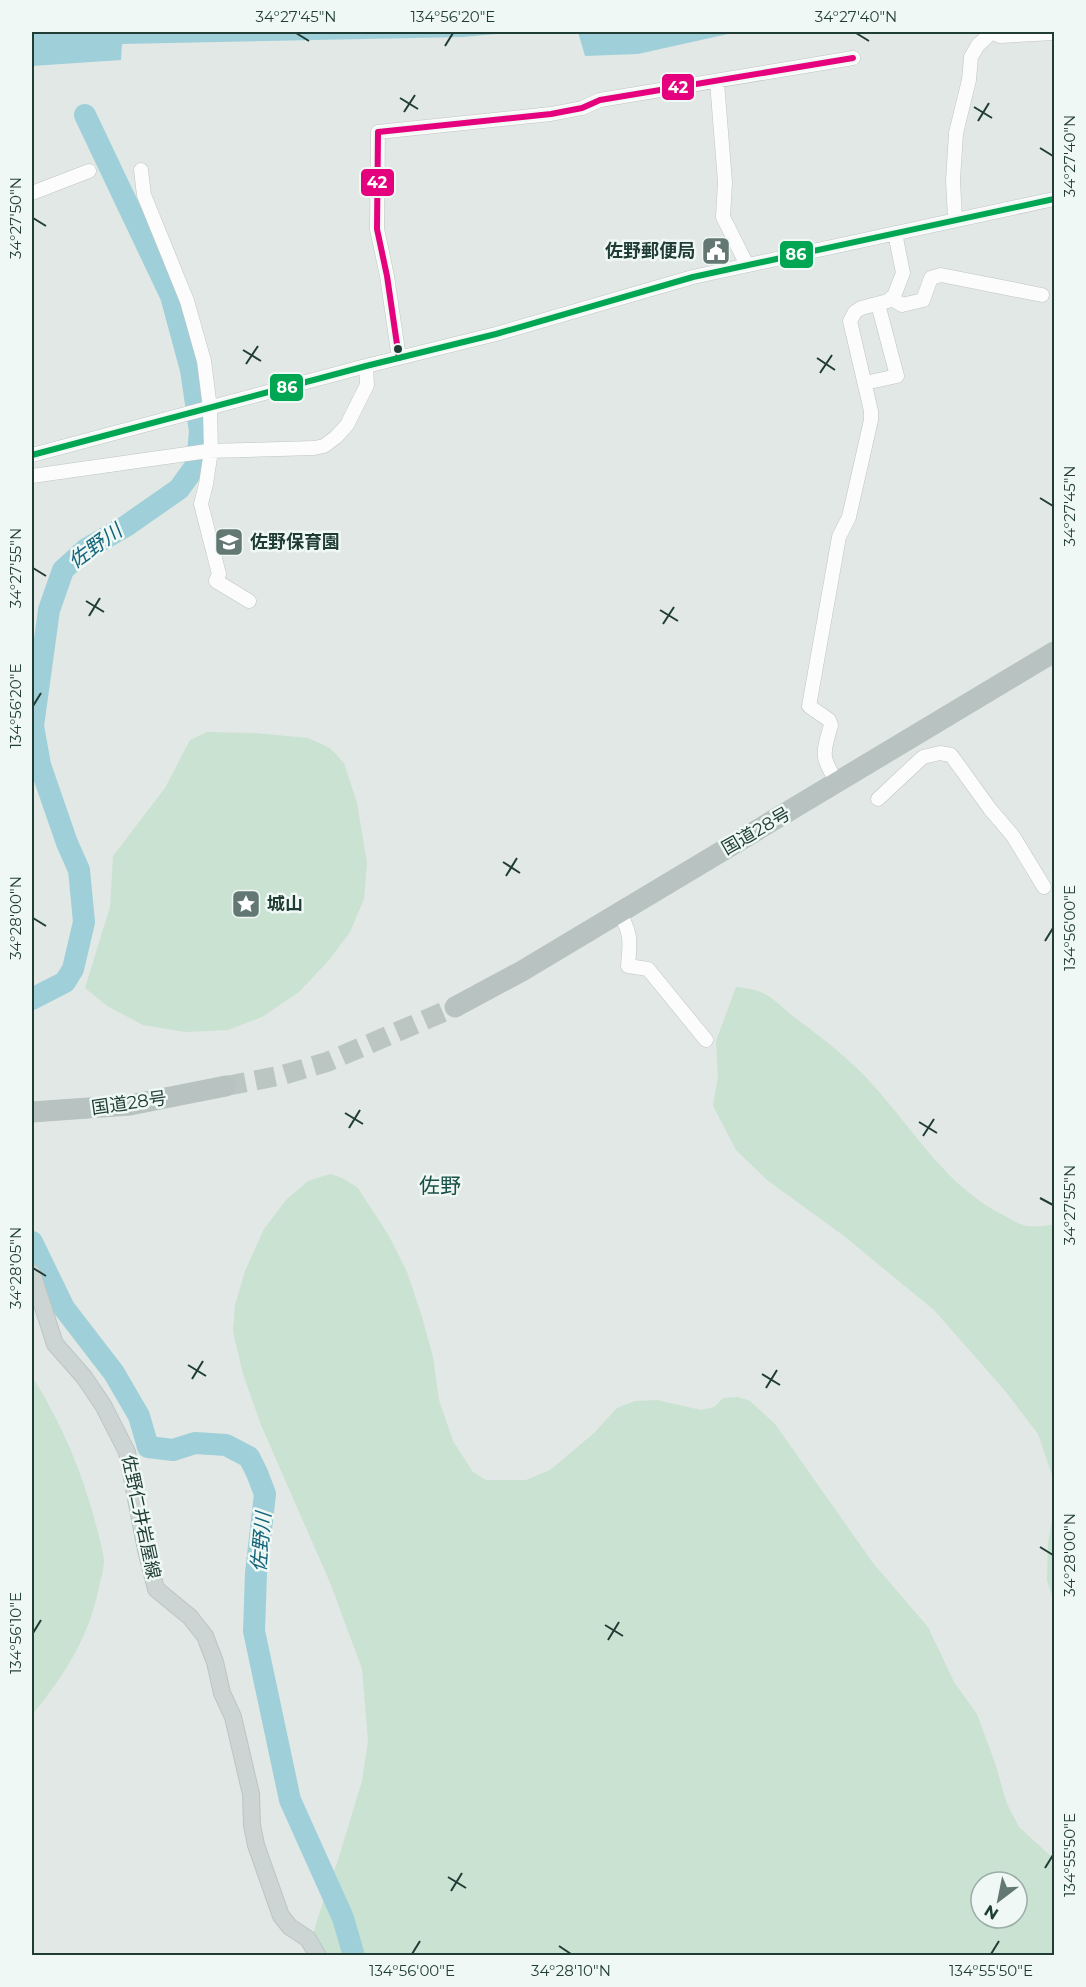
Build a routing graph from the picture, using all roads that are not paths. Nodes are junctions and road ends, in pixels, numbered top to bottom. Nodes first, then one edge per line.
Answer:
1 (1054, 33) edge
2 (853, 58) dead end
3 (717, 82) junction
4 (141, 170) dead end
5 (90, 171) dead end
6 (32, 193) edge
7 (1054, 199) edge
8 (955, 220) junction
9 (895, 233) junction
10 (747, 265) junction
11 (1042, 295) dead end
12 (885, 301) junction
13 (399, 358) junction
14 (366, 366) junction
15 (865, 383) junction
16 (208, 408) junction
17 (209, 451) junction
18 (32, 455) edge
19 (32, 476) edge
20 (249, 601) dead end
21 (1054, 652) edge
22 (838, 783) junction
23 (878, 799) dead end
24 (1044, 887) dead end
25 (619, 913) junction
26 (455, 1007) tunnel mouth
27 (706, 1040) dead end
28 (226, 1086) tunnel mouth
29 (32, 1112) edge
30 (32, 1273) edge
31 (318, 1956) edge

1 - 8 street
2 - 3 street
3 - 10 street
3 - 13 street
4 - 16 street
5 - 6 street
7 - 8 street
8 - 9 street
9 - 10 street
9 - 12 street
10 - 13 street
11 - 12 street
12 - 15 street
12 - 15 street
13 - 14 street
14 - 16 street
14 - 17 street
15 - 22 street
16 - 17 street
16 - 18 street
17 - 19 street
17 - 20 street
21 - 22 highway, 国道28号
22 - 25 highway, 国道28号
23 - 24 street
25 - 26 highway, 国道28号
25 - 27 street
28 - 29 highway, 国道28号
30 - 31 main road, 佐野仁井岩屋線

